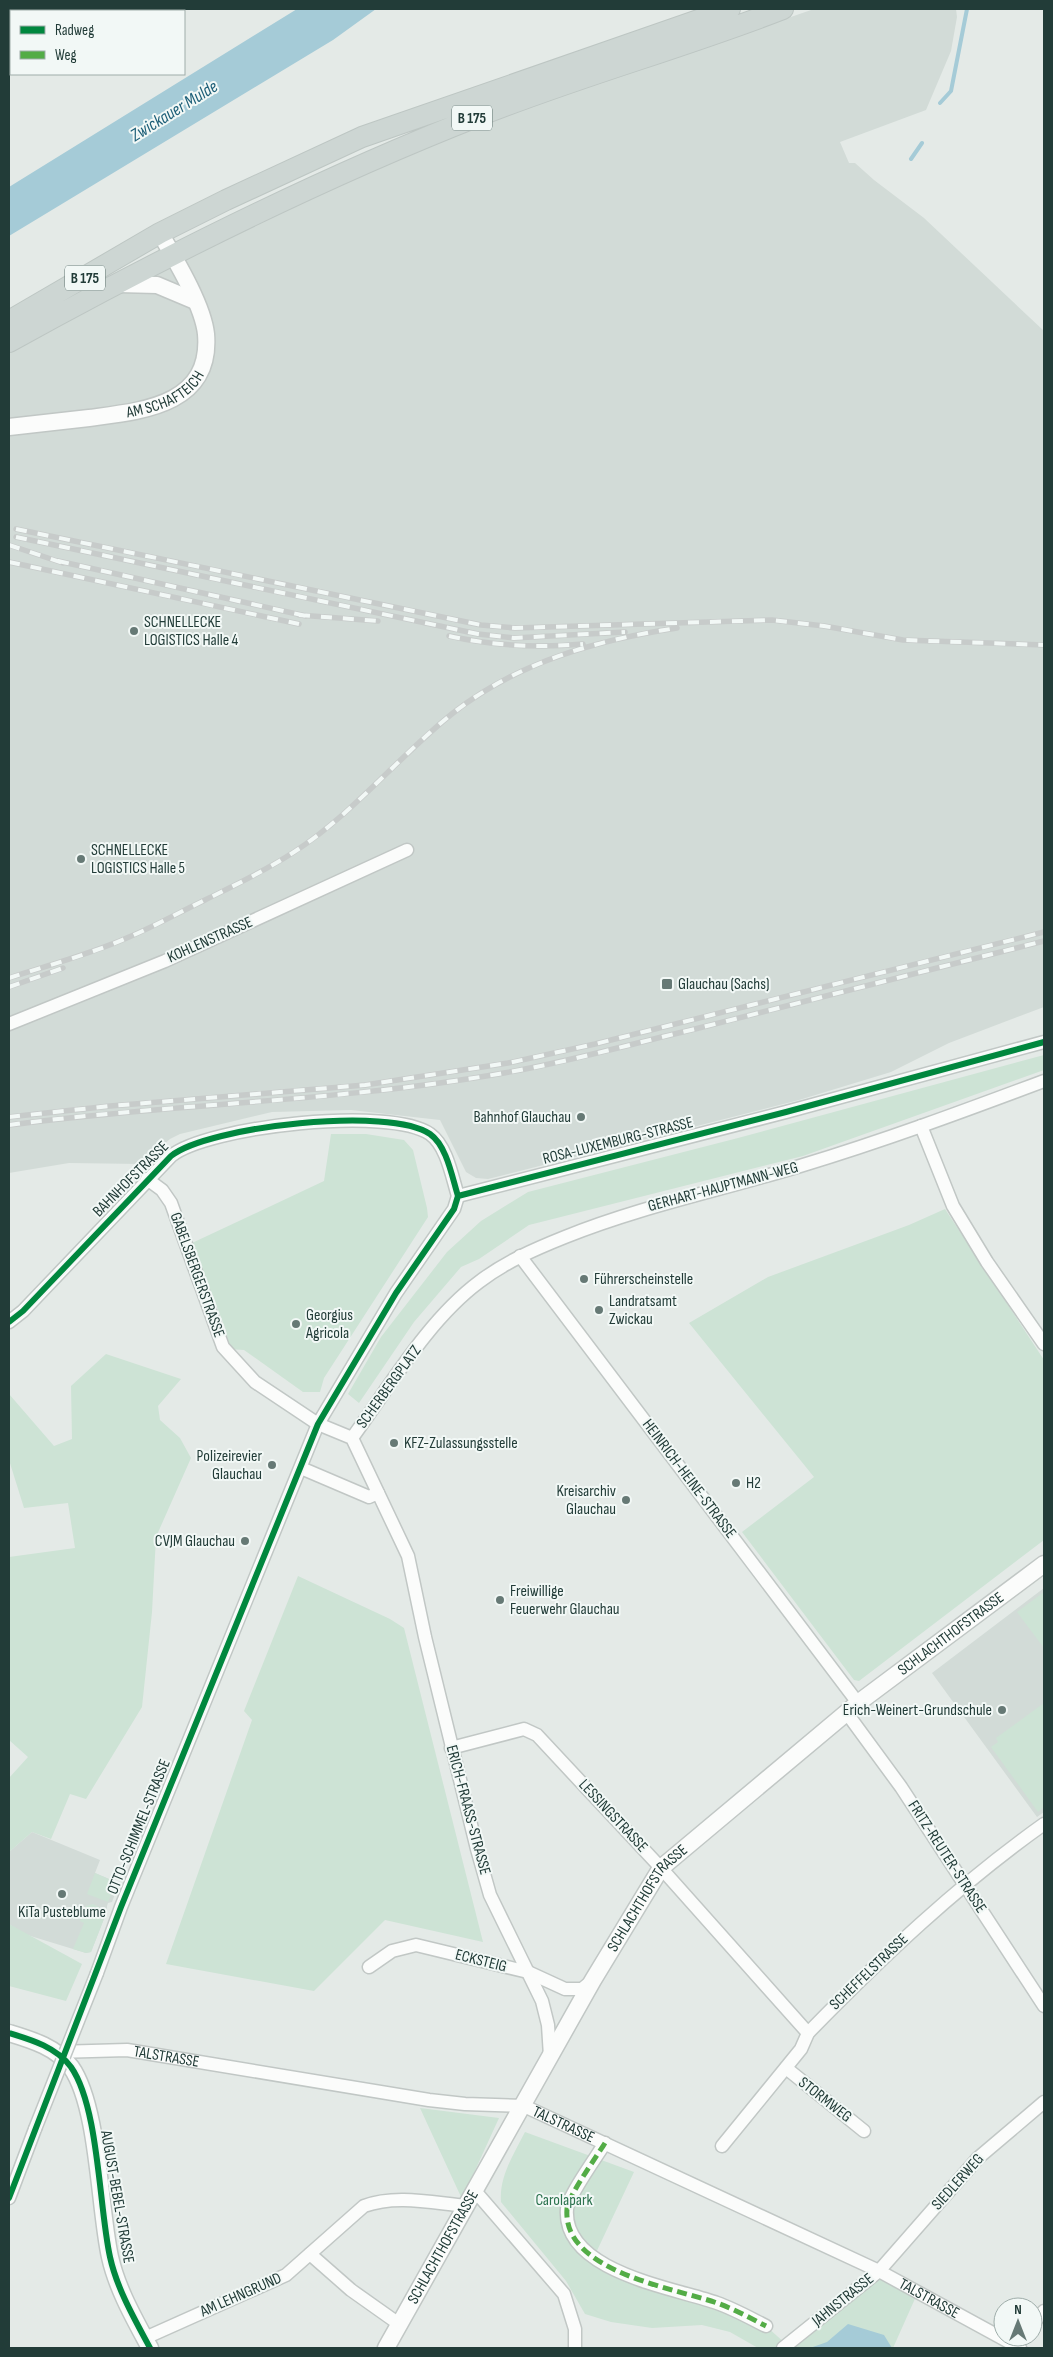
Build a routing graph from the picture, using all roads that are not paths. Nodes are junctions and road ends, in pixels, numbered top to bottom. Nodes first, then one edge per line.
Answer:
1 (730, 9) edge
2 (783, 9) edge
3 (160, 233) junction
4 (172, 254) junction
5 (117, 284) junction
6 (195, 301) junction
7 (9, 321) edge
8 (9, 342) edge
9 (9, 427) edge
10 (407, 850) dead end
11 (9, 1024) edge
12 (1044, 1042) edge
13 (1044, 1081) edge
14 (922, 1126) junction
15 (147, 1179) junction
16 (458, 1196) junction
17 (520, 1256) junction
18 (9, 1322) edge
19 (426, 1336) joint
20 (1044, 1344) edge
21 (318, 1424) junction
22 (352, 1438) junction
23 (301, 1468) junction
24 (378, 1493) junction
25 (408, 1556) joint
26 (1044, 1564) edge
27 (852, 1707) junction
28 (451, 1748) junction
29 (1044, 1824) edge
30 (661, 1868) junction
31 (966, 1885) junction
32 (369, 1966) dead end
33 (528, 1972) junction
34 (593, 1980) junction
35 (1044, 2006) edge
36 (9, 2033) edge
37 (808, 2033) junction
38 (56, 2052) junction
39 (550, 2056) junction
40 (786, 2068) junction
41 (1044, 2102) edge
42 (524, 2106) junction
43 (864, 2131) dead end
44 (605, 2142) junction
45 (722, 2146) dead end
46 (475, 2191) junction
47 (9, 2198) edge
48 (466, 2206) junction
49 (310, 2254) junction
50 (879, 2271) junction
51 (399, 2324) junction
52 (766, 2326) dead end
53 (148, 2343) edge
54 (386, 2348) edge
55 (575, 2348) edge
56 (783, 2348) edge
57 (1020, 2348) edge

1 - 3 main road, B 175
2 - 4 main road, B 175
3 - 4 street, AM SCHAFTEICH
3 - 7 main road, B 175
4 - 5 main road, B 175
4 - 6 street, AM SCHAFTEICH
5 - 6 street
5 - 8 main road, B 175
6 - 9 street, AM SCHAFTEICH
10 - 11 street, KOHLENSTRASSE
12 - 16 street, ROSA-LUXEMBURG-STRASSE
13 - 14 street, GERHART-HAUPTMANN-WEG
14 - 17 street, GERHART-HAUPTMANN-WEG
14 - 20 street
15 - 16 street, BAHNHOFSTRASSE
15 - 18 street, BAHNHOFSTRASSE
15 - 21 street, GABELSBERGERSTRASSE
16 - 21 street
17 - 19 street, GERHART-HAUPTMANN-WEG
17 - 27 street, HEINRICH-HEINE-STRASSE
19 - 22 street, SCHERBERGPLATZ
21 - 22 street, SCHERBERGPLATZ
21 - 23 street
22 - 24 street, SCHERBERGPLATZ
23 - 24 street
23 - 47 street, OTTO-SCHIMMEL-STRASSE, bridge
24 - 25 street, SCHERBERGPLATZ
25 - 28 street, ERICH-FRAASS-STRASSE
26 - 27 street, SCHLACHTHOFSTRASSE
27 - 30 street, SCHLACHTHOFSTRASSE
27 - 31 street, FRITZ-REUTER-STRASSE
28 - 30 street, LESSINGSTRASSE
28 - 33 street, ERICH-FRAASS-STRASSE
29 - 31 street, SCHEFFELSTRASSE
30 - 34 street, SCHLACHTHOFSTRASSE
30 - 37 street, LESSINGSTRASSE
31 - 35 street, FRITZ-REUTER-STRASSE
31 - 37 street, SCHEFFELSTRASSE
32 - 33 street, ECKSTEIG
33 - 34 street, ECKSTEIG
33 - 39 street, ERICH-FRAASS-STRASSE
34 - 39 street, SCHLACHTHOFSTRASSE
36 - 38 street, TALSTRASSE
37 - 40 street, SCHEFFELSTRASSE
38 - 42 street, TALSTRASSE
38 - 53 street, AUGUST-BEBEL-STRASSE
39 - 42 street, SCHLACHTHOFSTRASSE
40 - 43 street, STORMWEG
40 - 45 street, SCHEFFELSTRASSE
41 - 50 street, SIEDLERWEG
42 - 44 street, TALSTRASSE
42 - 46 street, SCHLACHTHOFSTRASSE
44 - 50 street, TALSTRASSE
44 - 52 street
46 - 48 street, SCHLACHTHOFSTRASSE
46 - 55 street
48 - 49 street, AM LEHNGRUND
48 - 51 street, SCHLACHTHOFSTRASSE
49 - 51 street
49 - 53 street, AM LEHNGRUND
50 - 56 street, JAHNSTRASSE
50 - 57 street, TALSTRASSE
51 - 54 street, SCHLACHTHOFSTRASSE

